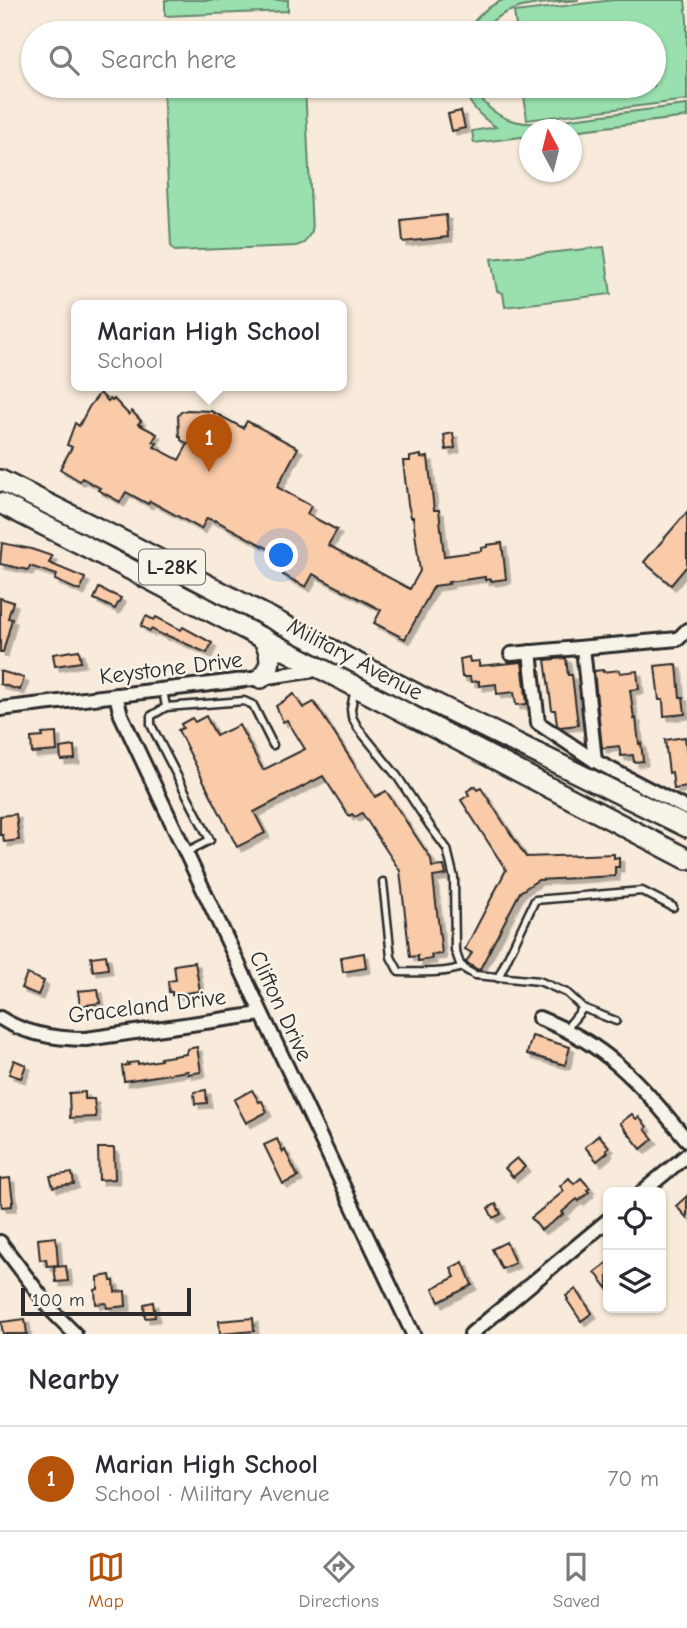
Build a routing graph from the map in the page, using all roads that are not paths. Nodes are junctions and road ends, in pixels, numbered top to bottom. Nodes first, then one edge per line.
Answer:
1 (0, 480) edge
2 (0, 503) edge
3 (687, 630) edge
4 (263, 638) junction
5 (583, 648) junction
6 (530, 652) junction
7 (511, 654) dead end
8 (343, 656) junction
9 (322, 669) junction
10 (261, 678) junction
11 (355, 686) junction
12 (163, 690) junction
13 (116, 695) junction
14 (166, 707) junction
15 (0, 709) edge
16 (273, 745) dead end
17 (595, 761) junction
18 (687, 808) edge
19 (687, 827) edge
20 (186, 852) junction
21 (687, 859) edge
22 (383, 881) dead end
23 (673, 907) dead end
24 (463, 967) junction
25 (498, 978) junction
26 (583, 1008) junction
27 (261, 1014) junction
28 (0, 1018) edge
29 (539, 1018) dead end
30 (616, 1021) dead end
31 (566, 1029) junction
32 (687, 1140) edge
33 (687, 1155) edge
34 (648, 1187) edge
35 (603, 1224) edge
36 (0, 1242) edge
37 (75, 1334) edge
38 (413, 1334) edge
39 (471, 1334) edge

1 - 8 main road, Military Avenue / L-28K
2 - 4 main road, Military Avenue / L-28K
3 - 5 street
4 - 9 main road, Military Avenue / L-28K
4 - 10 main road
5 - 6 street
5 - 17 street
6 - 7 street
6 - 17 street
8 - 9 street, Keystone Drive
8 - 19 main road, Military Avenue / L-28K
9 - 10 street, Keystone Drive
9 - 11 main road, Military Avenue / L-28K
10 - 12 street, Keystone Drive
11 - 21 main road, Military Avenue / L-28K
11 - 24 lane
12 - 13 street, Keystone Drive
12 - 14 lane
13 - 15 street, Keystone Drive
13 - 20 street, Clifton Drive
14 - 16 lane
14 - 20 lane
17 - 18 street
20 - 27 street, Clifton Drive
22 - 24 lane
23 - 25 lane
24 - 25 lane
25 - 26 lane
26 - 30 lane
26 - 31 lane
27 - 28 street, Graceland Drive
27 - 38 street, Clifton Drive
29 - 31 street
31 - 32 street
33 - 34 street
35 - 39 street
36 - 37 street

